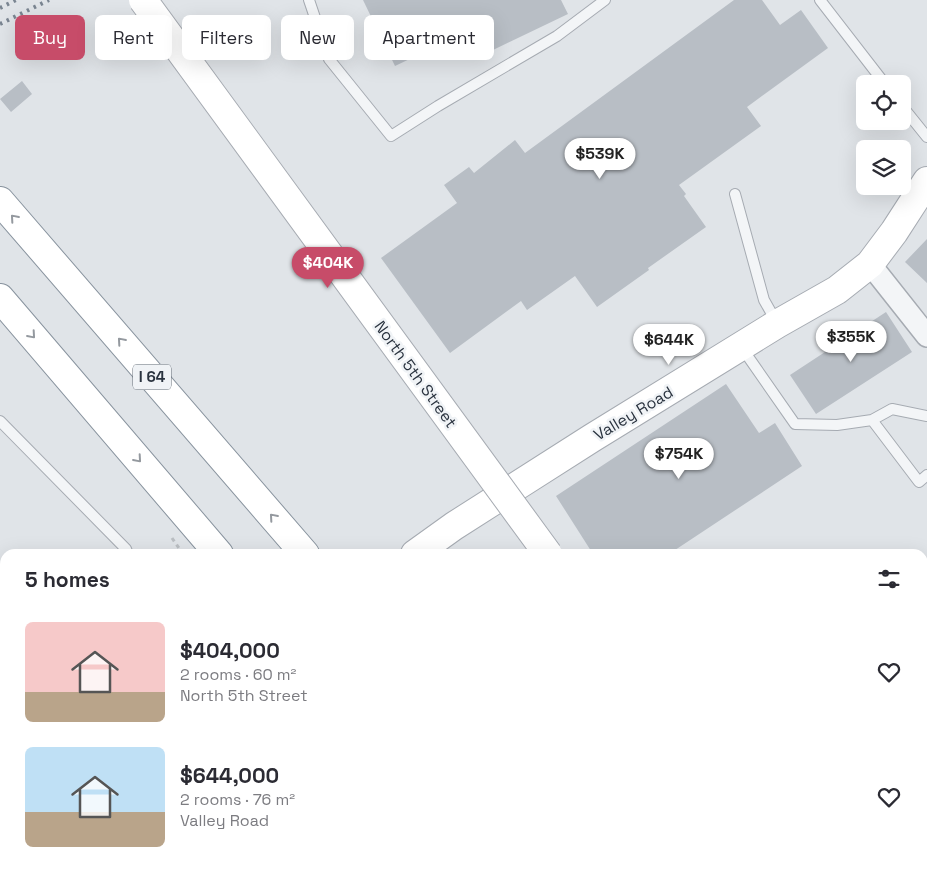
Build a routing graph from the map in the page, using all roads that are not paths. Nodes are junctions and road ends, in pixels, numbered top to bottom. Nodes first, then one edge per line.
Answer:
1 (143, 0) edge
2 (309, 0) edge
3 (605, 0) edge
4 (820, 0) edge
5 (878, 75) edge
6 (911, 117) edge
7 (927, 137) edge
8 (927, 181) edge
9 (735, 194) dead end
10 (0, 201) edge
11 (870, 264) junction
12 (0, 298) edge
13 (777, 324) junction
14 (927, 336) edge
15 (741, 347) junction
16 (927, 416) edge
17 (872, 420) junction
18 (0, 421) edge
19 (927, 475) edge
20 (125, 549) edge
21 (215, 549) edge
22 (300, 549) edge
23 (422, 549) edge
24 (544, 549) edge

1 - 24 main road, North 5th Street, bridge
2 - 3 lane
4 - 5 lane
6 - 7 lane
8 - 11 main road, Valley Road
9 - 13 lane
22 -> 10 main road, I 64
11 - 13 main road, Valley Road
11 - 14 street
12 -> 21 main road
13 - 15 main road, Valley Road
15 - 17 lane
15 - 23 main road, Valley Road
16 - 17 lane
17 - 19 lane
18 - 20 lane

